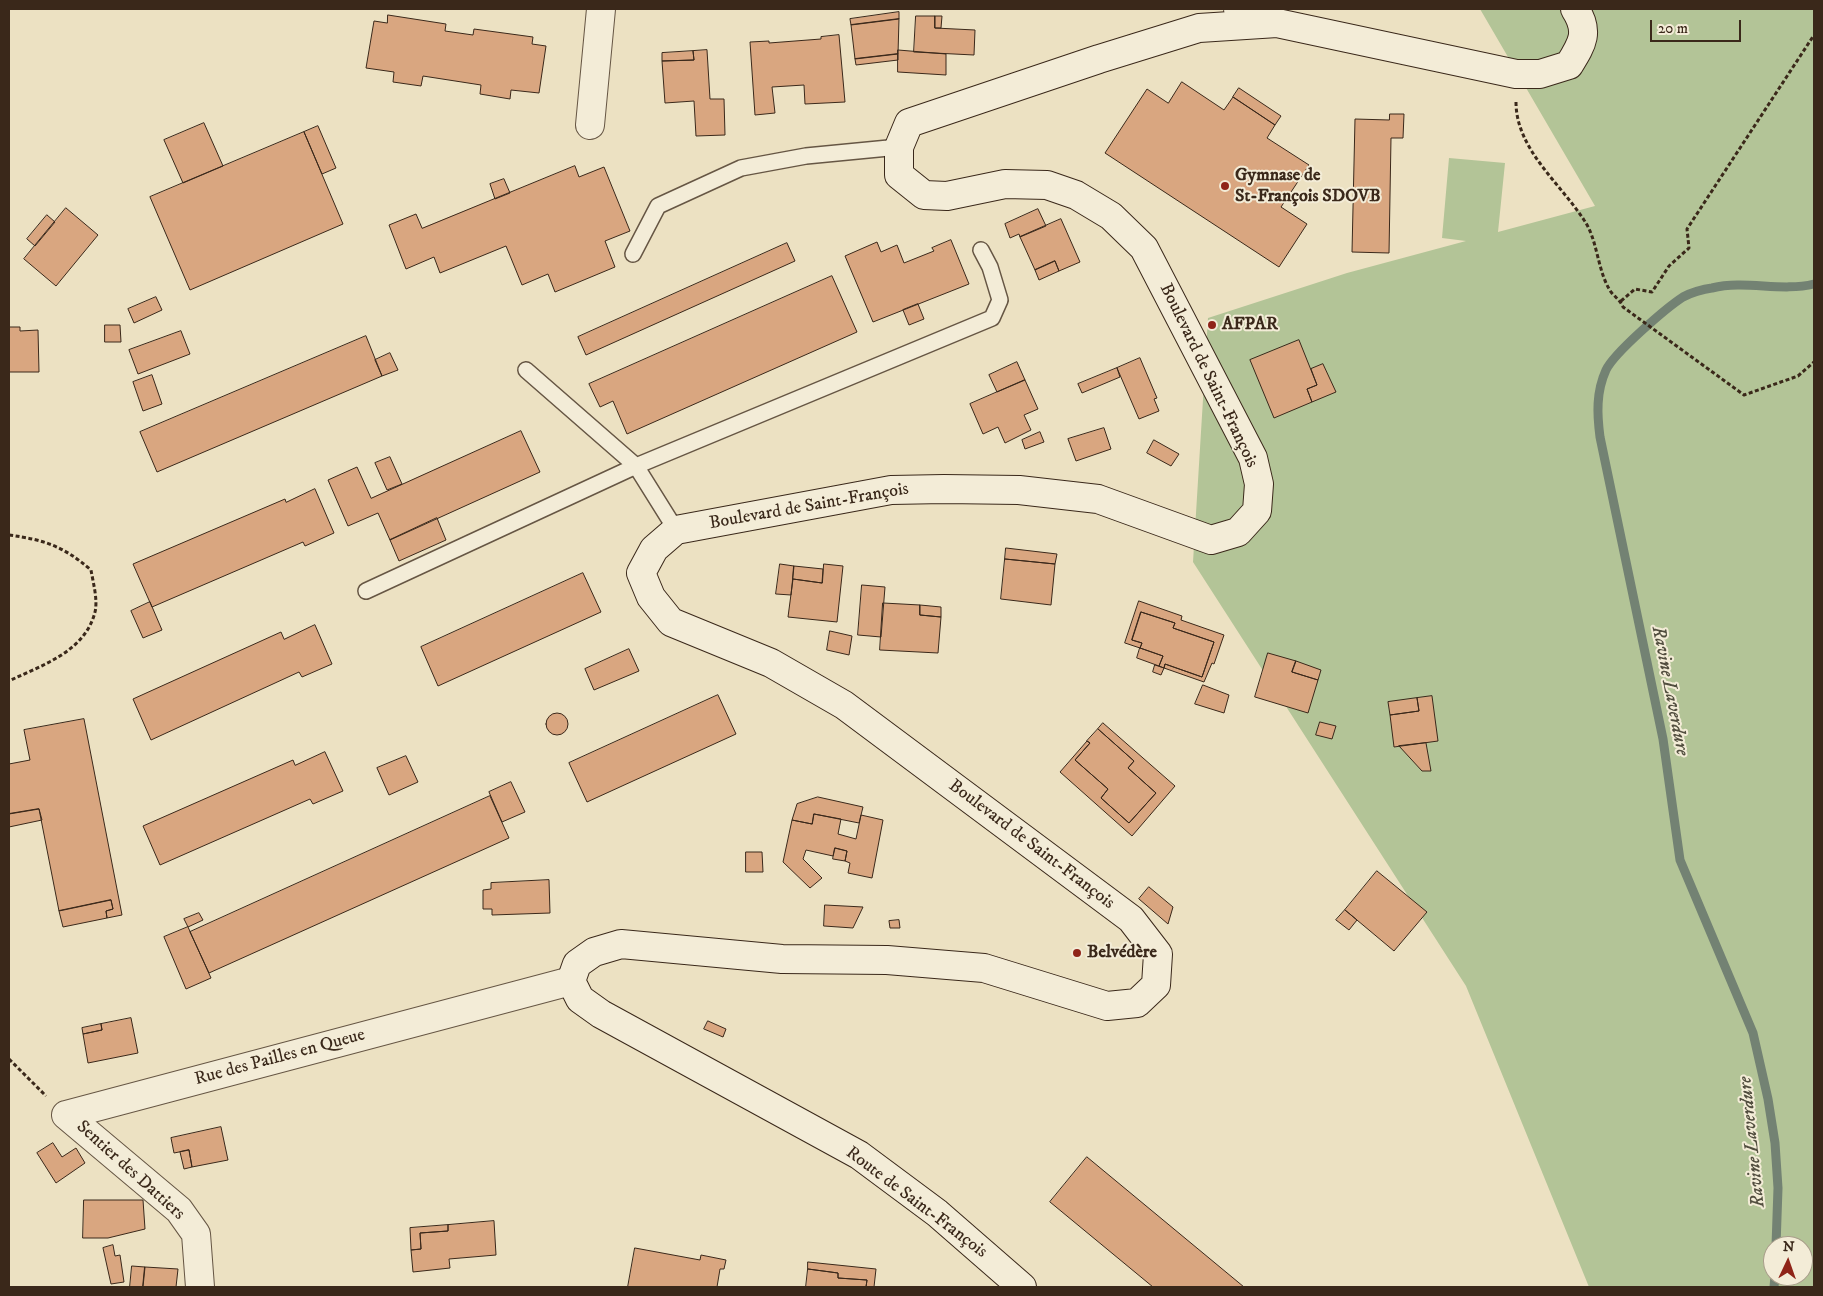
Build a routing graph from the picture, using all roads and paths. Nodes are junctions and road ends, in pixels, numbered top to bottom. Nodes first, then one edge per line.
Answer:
1 (601, 9) edge
2 (1238, 9) edge
3 (1575, 9) edge
4 (1277, 23) junction
5 (1814, 35) edge
6 (1516, 74) junction
7 (590, 125) dead end
8 (899, 147) junction
9 (981, 250) dead end
10 (633, 254) dead end
11 (1621, 301) junction
12 (1814, 362) edge
13 (526, 370) dead end
14 (636, 466) junction
15 (676, 530) junction
16 (9, 534) edge
17 (366, 592) dead end
18 (9, 681) edge
19 (570, 981) junction
20 (9, 1060) edge
21 (66, 1115) junction
22 (200, 1287) edge
23 (1022, 1287) edge

1 - 7 main road
2 - 4 main road
3 - 6 main road, Boulevard de Saint-François
4 - 6 main road, Boulevard de Saint-François
4 - 8 main road, Boulevard de Saint-François
5 - 11 path
6 - 11 path
8 - 10 lane
8 - 15 main road, Boulevard de Saint-François
9 - 14 lane
11 - 12 path
13 - 14 lane
14 - 15 lane
14 - 17 lane
15 - 19 main road, Boulevard de Saint-François
16 - 18 path
19 - 21 main road, Rue des Pailles en Queue
19 - 23 main road, Route de Saint-François
20 - 21 path
21 - 22 main road, Sentier des Dattiers

